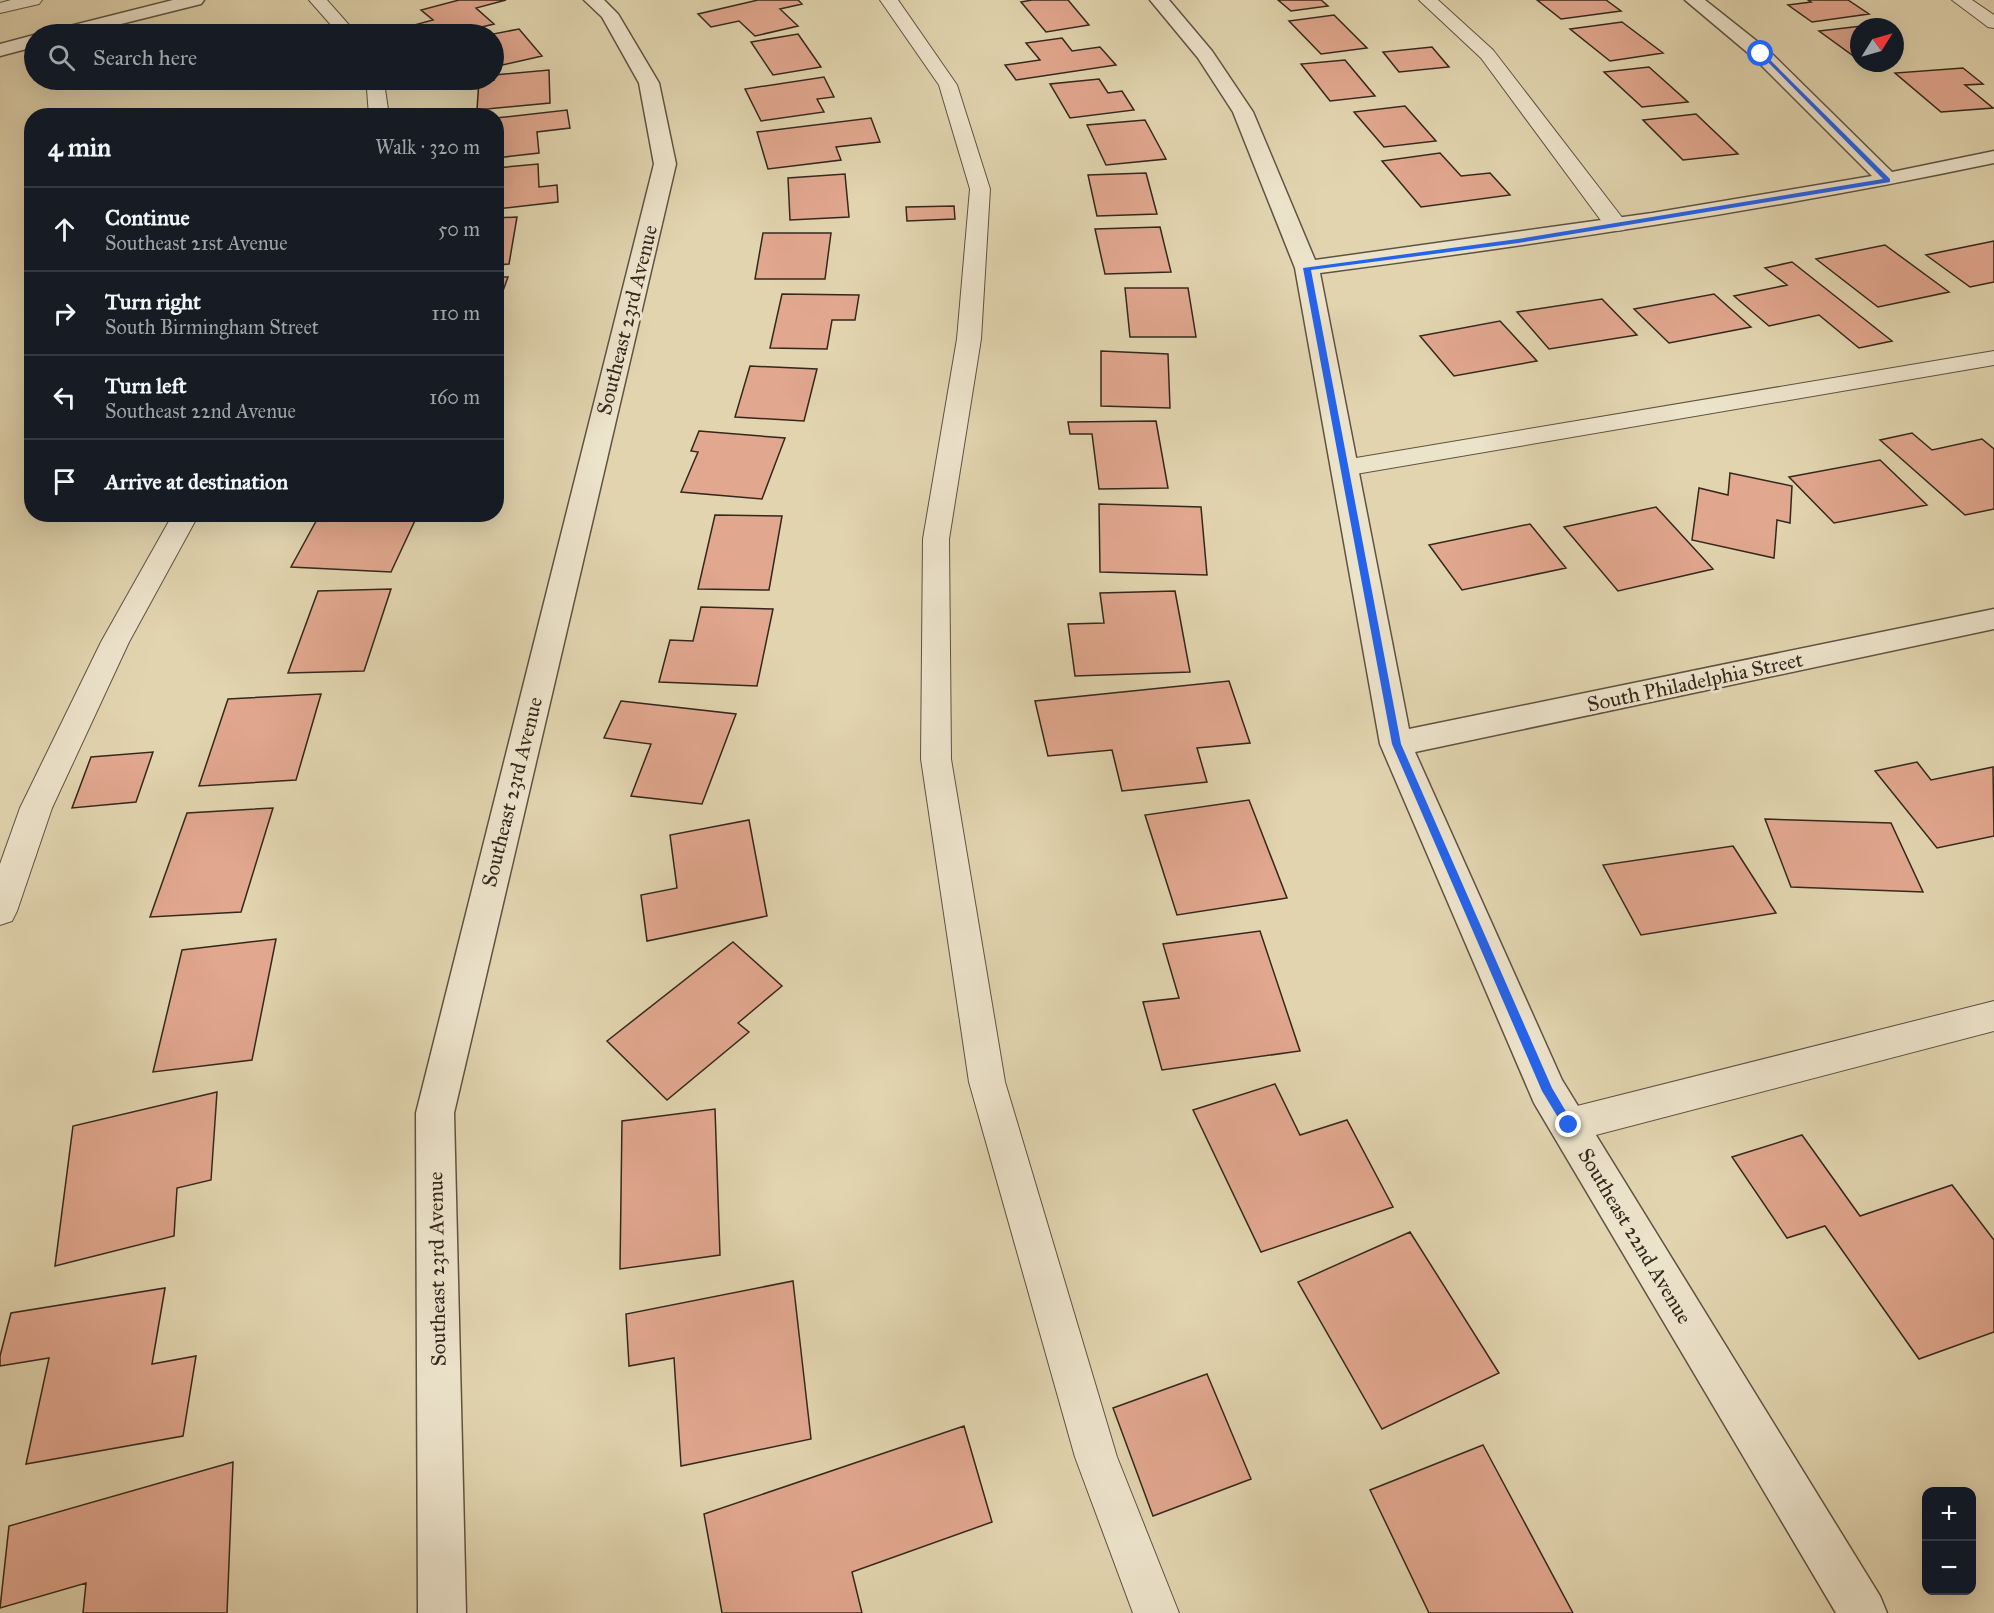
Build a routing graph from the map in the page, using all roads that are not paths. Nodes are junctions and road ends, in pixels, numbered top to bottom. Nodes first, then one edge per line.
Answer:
1 (33, 0) edge
2 (195, 0) edge
3 (318, 0) edge
4 (593, 0) edge
5 (889, 0) edge
6 (1159, 0) edge
7 (1428, 0) edge
8 (1694, 0) edge
9 (1960, 0) edge
10 (0, 8) edge
11 (1994, 23) edge
12 (100, 24) edge
13 (339, 24) edge
14 (24, 44) edge
15 (0, 50) edge
16 (376, 90) edge
17 (378, 108) edge
18 (1994, 157) edge
19 (1888, 180) junction
20 (1616, 225) junction
21 (1307, 268) junction
22 (1994, 358) edge
23 (1344, 468) junction
24 (182, 522) edge
25 (1994, 620) edge
26 (1396, 744) junction
27 (0, 910) edge
28 (1994, 1016) edge
29 (1569, 1125) junction
30 (442, 1613) edge
31 (1156, 1613) edge
32 (1863, 1613) edge

1 - 10 lane
2 - 12 street
3 - 13 lane
4 - 30 street, Southeast 23rd Avenue
5 - 31 lane
6 - 21 street, Southeast 22nd Avenue
7 - 20 lane
8 - 19 street
9 - 11 lane
14 - 15 street
16 - 17 lane
18 - 19 street
19 - 20 street
20 - 21 street
21 - 23 street, Southeast 22nd Avenue
22 - 23 lane
23 - 26 street, Southeast 22nd Avenue
24 - 27 lane
25 - 26 street, South Philadelphia Street
26 - 29 street, Southeast 22nd Avenue
28 - 29 lane
29 - 32 street, Southeast 22nd Avenue

